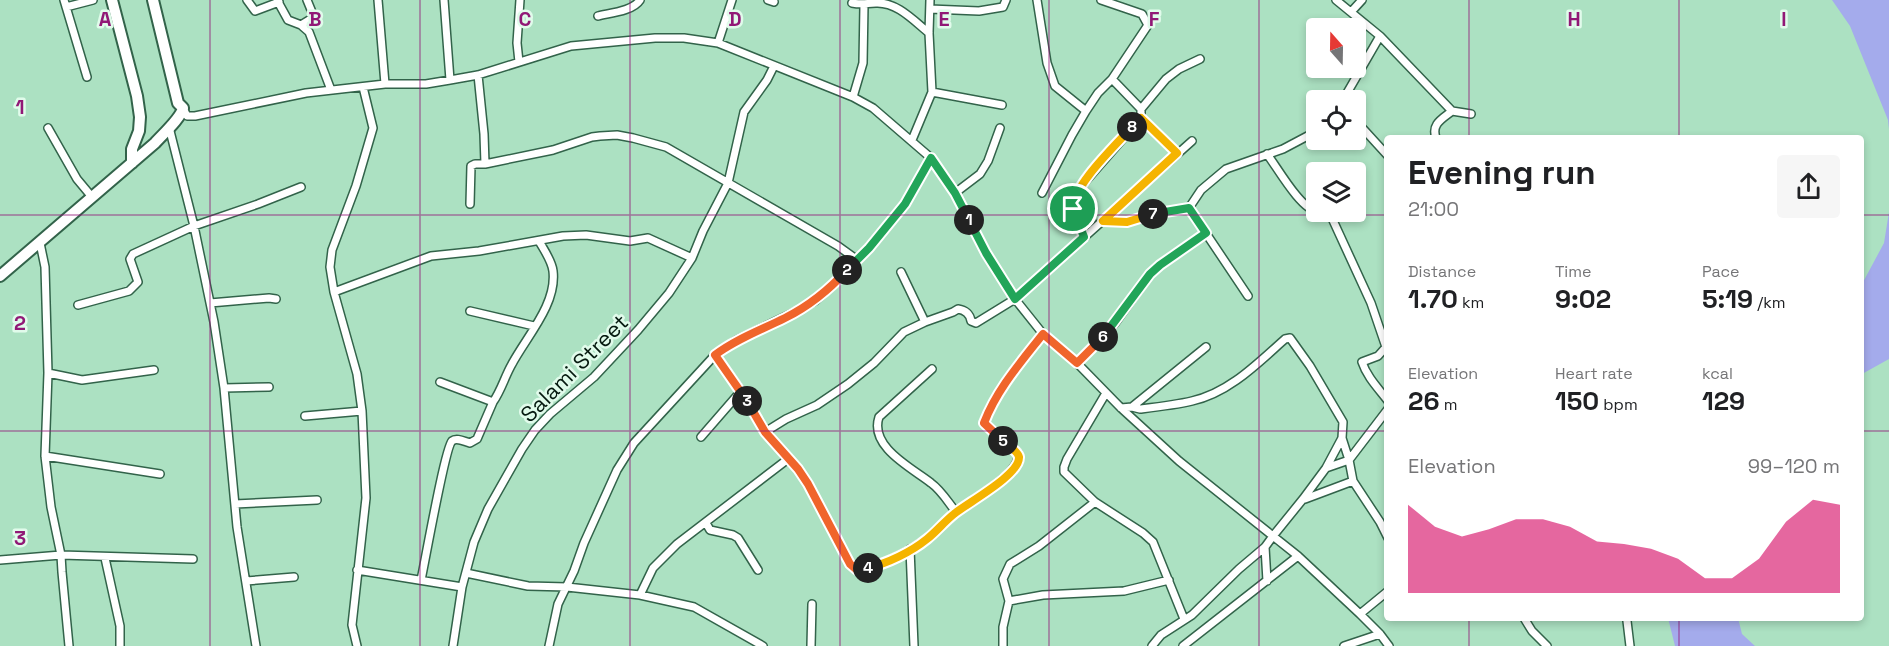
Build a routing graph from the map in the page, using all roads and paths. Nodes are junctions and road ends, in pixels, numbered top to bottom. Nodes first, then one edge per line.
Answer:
1 (93, 0) edge
2 (112, 0) edge
3 (153, 0) edge
4 (247, 0) edge
5 (307, 0) edge
6 (378, 0) edge
7 (444, 0) edge
8 (520, 0) edge
9 (640, 0) edge
10 (732, 0) edge
11 (930, 0) edge
12 (1006, 0) edge
13 (1037, 0) edge
14 (1101, 0) edge
15 (1336, 0) edge
16 (1362, 0) edge
17 (278, 1) edge
18 (876, 1) edge
19 (65, 3) edge
20 (852, 3) dead end
21 (864, 5) junction
22 (930, 9) junction
23 (1351, 12) junction
24 (598, 16) dead end
25 (301, 25) junction
26 (929, 33) junction
27 (1380, 36) junction
28 (718, 43) junction
29 (1200, 59) dead end
30 (519, 62) junction
31 (774, 66) junction
32 (478, 75) junction
33 (87, 77) dead end
34 (1112, 79) junction
35 (450, 80) junction
36 (385, 84) junction
37 (363, 87) junction
38 (331, 90) junction
39 (1349, 90) edge
40 (932, 92) junction
41 (853, 97) junction
42 (1002, 105) dead end
43 (183, 108) junction
44 (1141, 109) junction
45 (1086, 111) junction
46 (1452, 111) junction
47 (1471, 114) dead end
48 (1141, 118) junction
49 (169, 127) junction
50 (48, 128) dead end
51 (1000, 128) dead end
52 (1366, 132) edge
53 (1435, 135) edge
54 (1306, 137) edge
55 (912, 140) junction
56 (1192, 141) dead end
57 (1384, 152) edge
58 (1177, 153) junction
59 (1267, 154) junction
60 (931, 158) junction
61 (132, 163) junction
62 (484, 164) junction
63 (728, 183) junction
64 (301, 187) dead end
65 (955, 193) junction
66 (1042, 193) dead end
67 (92, 197) junction
68 (470, 204) dead end
69 (1306, 206) edge
70 (1189, 208) junction
71 (1103, 221) junction
72 (1334, 222) edge
73 (194, 226) junction
74 (1206, 233) junction
75 (1084, 237) junction
76 (539, 241) junction
77 (39, 243) junction
78 (692, 258) junction
79 (856, 259) junction
80 (901, 272) dead end
81 (0, 276) edge
82 (334, 292) junction
83 (1248, 296) dead end
84 (276, 299) dead end
85 (1015, 299) junction
86 (210, 303) junction
87 (78, 305) dead end
88 (470, 311) dead end
89 (925, 322) junction
90 (534, 326) junction
91 (1043, 334) junction
92 (1384, 341) edge
93 (1206, 347) dead end
94 (1384, 349) edge
95 (715, 355) junction
96 (1077, 363) junction
97 (932, 369) dead end
98 (154, 370) dead end
99 (48, 373) junction
100 (440, 382) dead end
101 (269, 387) dead end
102 (224, 388) junction
103 (741, 391) junction
104 (1106, 393) junction
105 (1384, 395) edge
106 (493, 402) junction
107 (1132, 407) junction
108 (1121, 408) junction
109 (362, 411) junction
110 (1384, 414) edge
111 (305, 416) dead end
112 (765, 432) junction
113 (701, 437) dead end
114 (1342, 438) junction
115 (45, 456) junction
116 (788, 459) junction
117 (1349, 460) junction
118 (1326, 468) junction
119 (160, 474) dead end
120 (1353, 482) junction
121 (1304, 499) junction
122 (316, 500) dead end
123 (1095, 502) junction
124 (235, 504) junction
125 (956, 512) junction
126 (1384, 521) edge
127 (706, 523) junction
128 (1272, 536) junction
129 (1265, 547) junction
130 (910, 549) junction
131 (62, 555) junction
132 (1298, 556) junction
133 (105, 558) junction
134 (194, 559) dead end
135 (0, 560) edge
136 (357, 570) junction
137 (758, 570) dead end
138 (466, 573) junction
139 (294, 577) dead end
140 (421, 580) junction
141 (1169, 580) junction
142 (246, 581) junction
143 (1267, 581) junction
144 (462, 587) junction
145 (567, 587) junction
146 (1384, 594) edge
147 (640, 595) junction
148 (1009, 601) junction
149 (812, 604) dead end
150 (1360, 614) junction
151 (1184, 619) junction
152 (1526, 621) edge
153 (1627, 621) dead end
154 (1380, 634) junction
155 (1161, 635) junction
156 (69, 646) edge
157 (120, 646) edge
158 (256, 646) edge
159 (357, 646) edge
160 (453, 646) edge
161 (549, 646) edge
162 (763, 646) edge
163 (811, 646) edge
164 (914, 646) edge
165 (1003, 646) edge
166 (1152, 646) edge
167 (1162, 646) edge
168 (1183, 646) edge
169 (1344, 646) edge
170 (1389, 646) edge
171 (1546, 646) edge
172 (1630, 646) edge

1 - 19 street
2 - 61 main road
3 - 43 main road
4 - 17 street
5 - 25 street
6 - 36 street
7 - 35 street
8 - 30 street
9 - 24 street
10 - 28 street
11 - 22 street
12 - 22 street
13 - 45 street
14 - 34 street
15 - 23 street
16 - 23 street
17 - 25 street
18 - 21 street
18 - 26 street
19 - 33 street
20 - 21 street
21 - 41 street
22 - 26 street
23 - 27 street
25 - 38 street
26 - 40 street
27 - 39 street
27 - 46 street
28 - 30 street
28 - 31 street
29 - 44 street
30 - 32 street
31 - 41 street
31 - 63 street
32 - 35 street
32 - 62 street
34 - 44 street
34 - 45 street
35 - 36 street
36 - 37 street
37 - 38 street
37 - 82 street
38 - 43 street
40 - 42 street
40 - 55 street
41 - 55 street
43 - 49 main road
44 - 48 street
45 - 66 street
46 - 47 street
46 - 53 street
48 - 58 street
48 - 75 street
49 - 61 main road
49 - 73 street
50 - 67 street
51 - 65 street
52 - 57 street
54 - 59 street
55 - 60 street
56 - 58 street
58 - 71 street
59 - 69 street
59 - 70 street
60 - 65 street
60 - 79 street
61 - 67 main road
62 - 63 street
62 - 68 street
63 - 78 street, Salami Street
63 - 79 street
64 - 73 street
65 - 85 street
67 - 77 main road
70 - 71 street
70 - 74 street
71 - 75 street
72 - 92 street
73 - 86 street
73 - 87 street
74 - 83 street
74 - 96 street
75 - 85 street
76 - 78 street
76 - 82 street
76 - 90 street
77 - 81 main road
77 - 99 street
78 - 138 street, Salami Street
79 - 95 street
80 - 89 street
82 - 109 street
84 - 86 street
85 - 89 street
85 - 91 street
86 - 102 street
88 - 90 street
89 - 112 street
90 - 106 street
91 - 96 street
91 - 125 street
93 - 107 street
94 - 105 street
95 - 103 street
95 - 145 street
96 - 104 street
97 - 125 street
98 - 99 street
99 - 115 street
100 - 106 street
101 - 102 street
102 - 124 street
103 - 112 street
103 - 113 street
104 - 108 street
104 - 123 street
106 - 140 street
107 - 108 street
107 - 114 street
108 - 128 street
109 - 111 street
109 - 136 street
110 - 117 street
112 - 116 street
114 - 117 street
114 - 118 street
115 - 119 street
115 - 131 street
116 - 127 street
116 - 130 street
117 - 118 street
117 - 120 street
118 - 121 street
120 - 121 street
120 - 126 street
121 - 128 street
122 - 124 street
123 - 141 street
123 - 148 street
124 - 142 street
125 - 130 street
127 - 137 street
127 - 147 street
128 - 129 street
128 - 132 street
129 - 143 street
129 - 151 street
130 - 164 street
131 - 133 street
131 - 135 street
131 - 156 street
132 - 143 street
132 - 150 street
133 - 134 street
133 - 157 street
136 - 140 street
136 - 159 street
138 - 144 street, Salami Street
138 - 145 street
139 - 142 street
140 - 144 street
141 - 148 street
141 - 151 street
142 - 158 street
143 - 168 street
144 - 160 street, Salami Street
145 - 147 street
145 - 161 street
146 - 150 street
147 - 162 street
148 - 165 street
149 - 163 street
150 - 154 street
151 - 155 street
152 - 171 street
153 - 172 street
154 - 169 street
154 - 170 street
155 - 166 street
155 - 167 street

